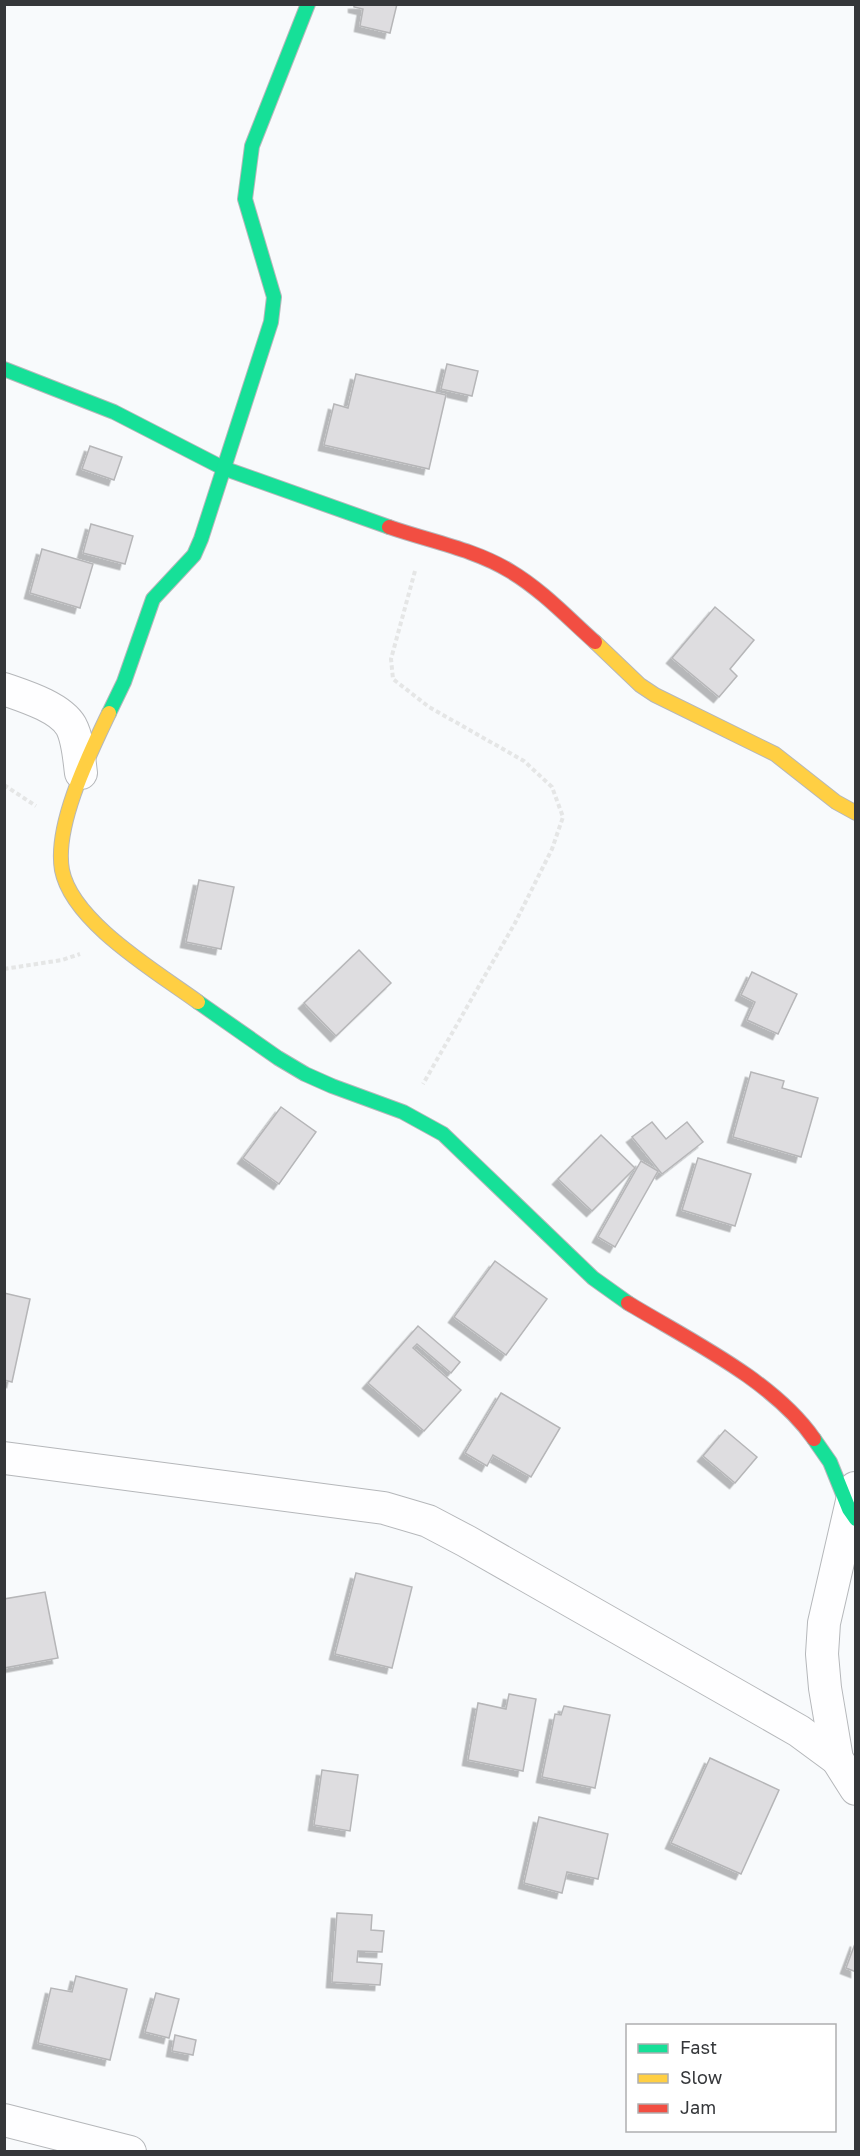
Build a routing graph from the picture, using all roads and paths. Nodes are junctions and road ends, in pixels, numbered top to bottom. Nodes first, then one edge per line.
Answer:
1 (308, 4) edge
2 (4, 369) edge
3 (223, 468) junction
4 (424, 539) junction
5 (4, 688) edge
6 (81, 773) junction
7 (855, 813) edge
8 (115, 943) junction
9 (4, 969) edge
10 (407, 1112) junction
11 (4, 1458) edge
12 (853, 1504) edge
13 (837, 1759) junction
14 (855, 1789) edge
15 (4, 2120) edge
16 (130, 2151) edge

1 - 3 street
2 - 3 street
3 - 4 street
3 - 6 street
4 - 7 street
4 - 10 path
5 - 6 street
6 - 8 street
8 - 9 path
8 - 10 street
10 - 12 street
11 - 13 street
12 - 13 street
13 - 14 street
15 - 16 street

